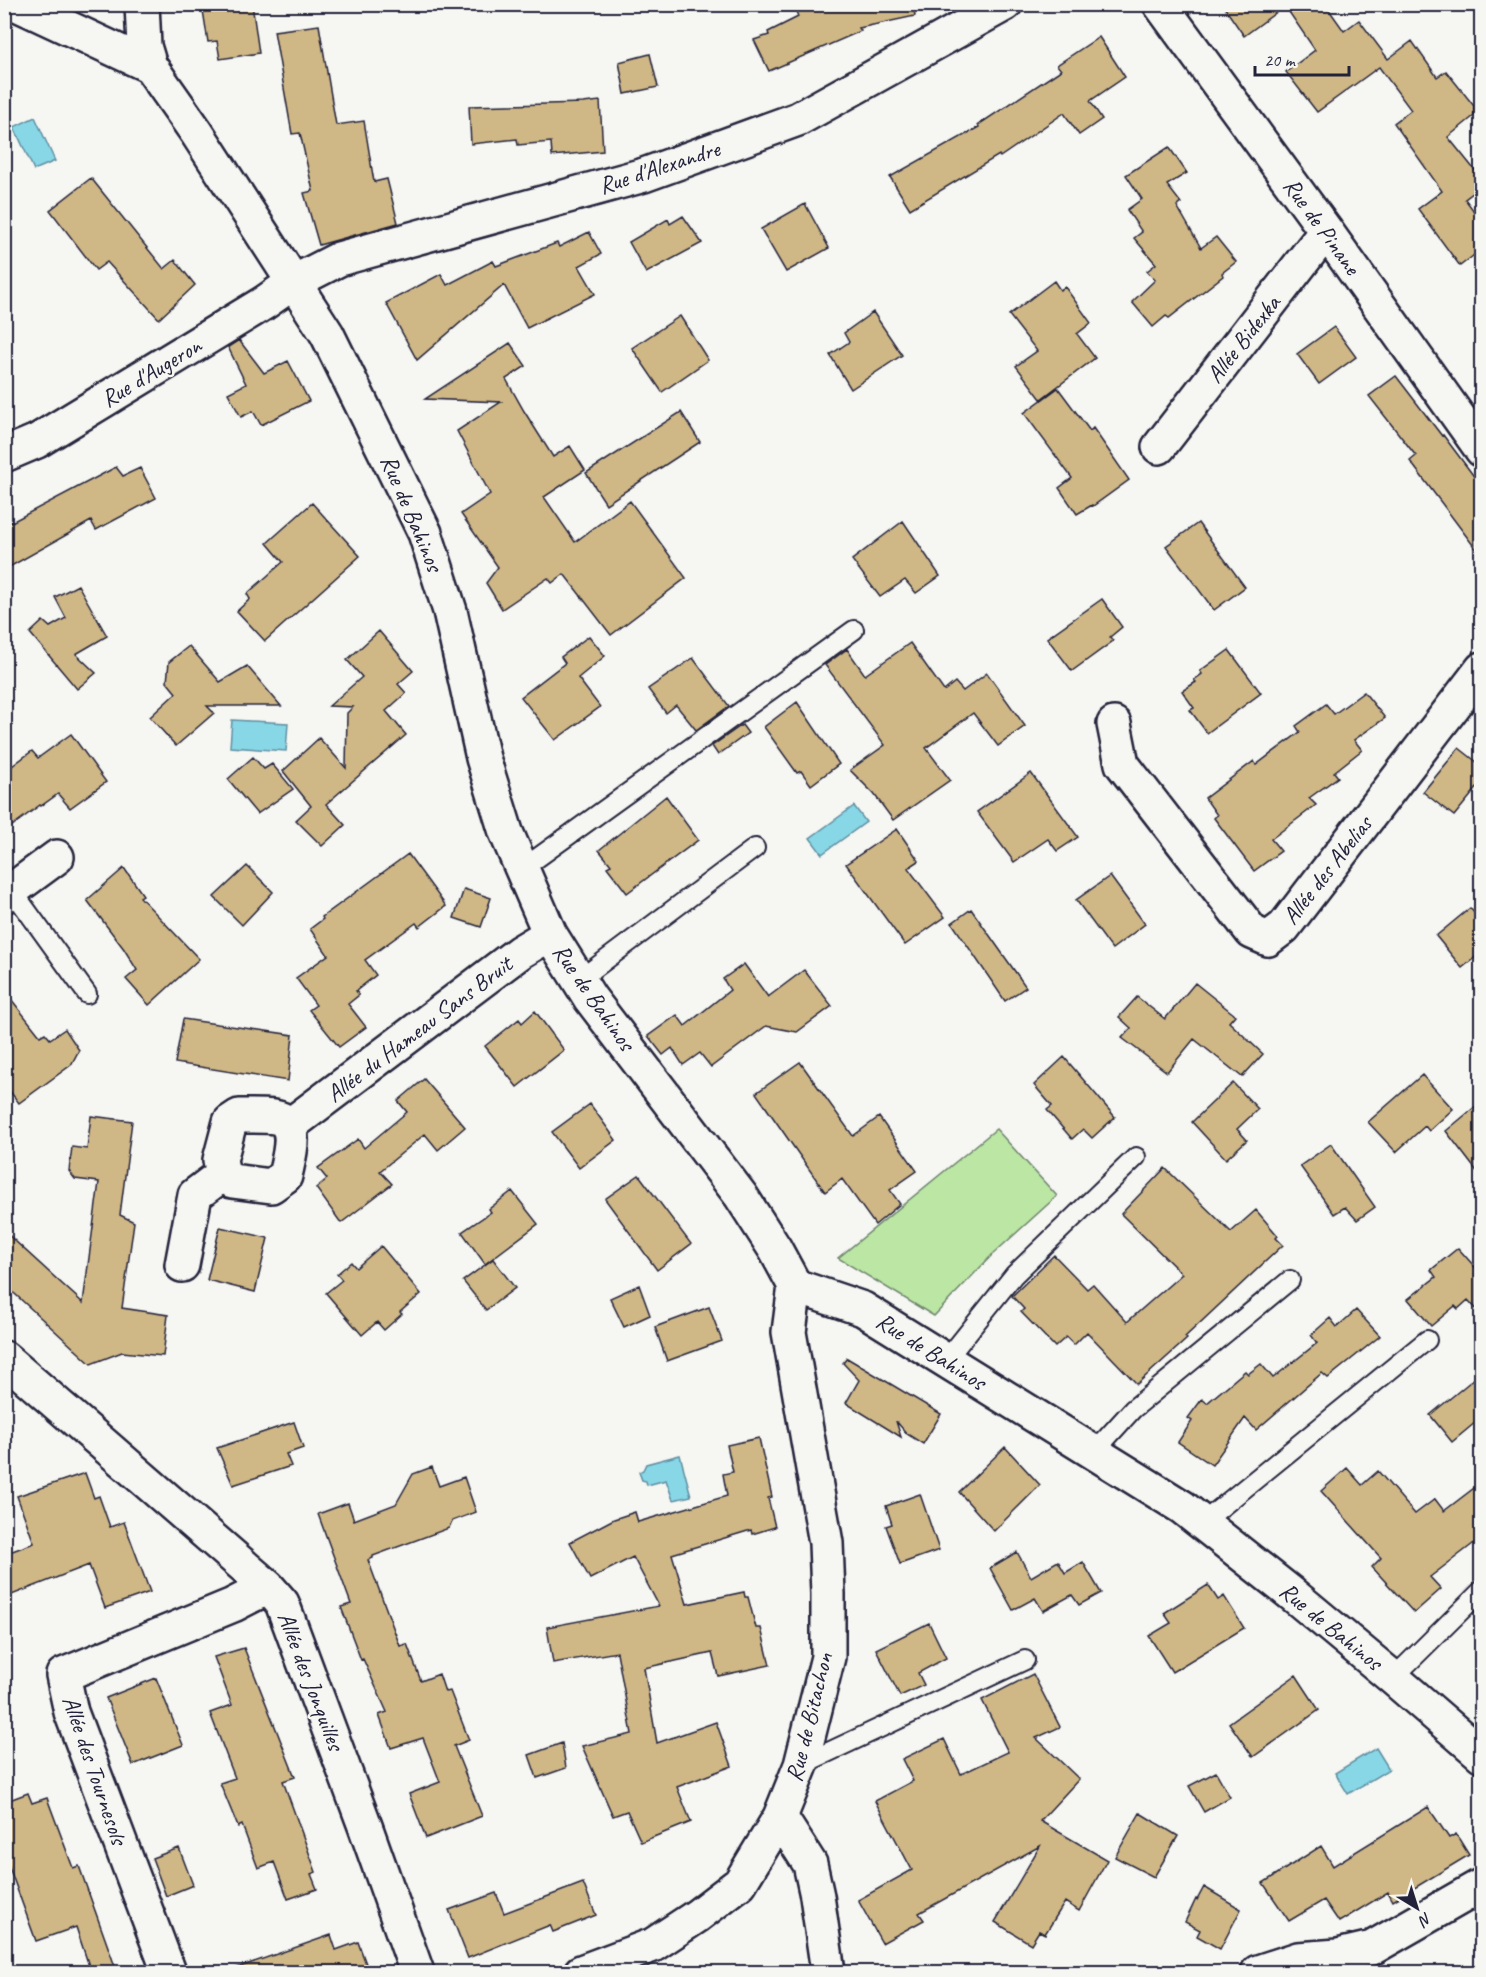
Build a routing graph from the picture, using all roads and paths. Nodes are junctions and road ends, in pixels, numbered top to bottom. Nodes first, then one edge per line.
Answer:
1 (17, 4) edge
2 (142, 4) edge
3 (1005, 4) edge
4 (1160, 4) edge
5 (150, 66) junction
6 (1326, 231) junction
7 (294, 282) junction
8 (1159, 447) dead end
9 (1482, 450) edge
10 (4, 456) edge
11 (854, 630) dead end
12 (1482, 669) edge
13 (1114, 724) dead end
14 (754, 848) dead end
15 (57, 857) dead end
16 (522, 869) junction
17 (8, 893) edge
18 (550, 934) junction
19 (579, 980) junction
20 (87, 994) dead end
21 (289, 1126) junction
22 (1136, 1157) dead end
23 (223, 1174) junction
24 (182, 1265) dead end
25 (1290, 1280) dead end
26 (795, 1286) junction
27 (1427, 1340) dead end
28 (4, 1358) edge
29 (946, 1360) junction
30 (1094, 1452) junction
31 (1202, 1524) junction
32 (268, 1587) junction
33 (1482, 1590) edge
34 (1025, 1660) dead end
35 (1393, 1678) junction
36 (1482, 1755) edge
37 (801, 1765) junction
38 (780, 1816) junction
39 (1482, 1886) edge
40 (169, 1972) edge
41 (417, 1972) edge
42 (581, 1972) edge
43 (828, 1972) edge
44 (1258, 1972) edge

1 - 5 street, Rue de Bahinos
2 - 5 street
3 - 7 street, Rue d'Alexandre
4 - 6 street, Rue de Pinane
5 - 7 street, Rue de Bahinos
6 - 8 street, Allée Bidexka
6 - 9 street, Rue de Pinane
7 - 10 street, Rue d'Augeron
7 - 16 street, Rue de Bahinos
11 - 16 lane
12 - 13 street, Allée des Abelias
14 - 19 lane
15 - 17 street
16 - 18 street, Rue de Bahinos
17 - 20 lane
18 - 19 street, Rue de Bahinos
18 - 21 street, Allée du Hameau Sans Bruit
19 - 26 street, Rue de Bahinos
21 - 23 street
21 - 23 street
22 - 29 lane
23 - 24 street
25 - 30 lane
26 - 29 street, Rue de Bahinos
26 - 37 street, Rue de Bitachon
27 - 31 lane
28 - 32 street, Allée des Jonquilles
29 - 30 street, Rue de Bahinos
30 - 31 street, Rue de Bahinos
31 - 35 street, Rue de Bahinos
32 - 40 street, Allée des Tournesols
32 - 41 street, Allée des Jonquilles
33 - 35 lane
34 - 37 lane
35 - 36 street, Rue de Bahinos
37 - 38 street, Rue de Bitachon
38 - 42 street, Rue de Bitachon
38 - 43 street
39 - 44 street

